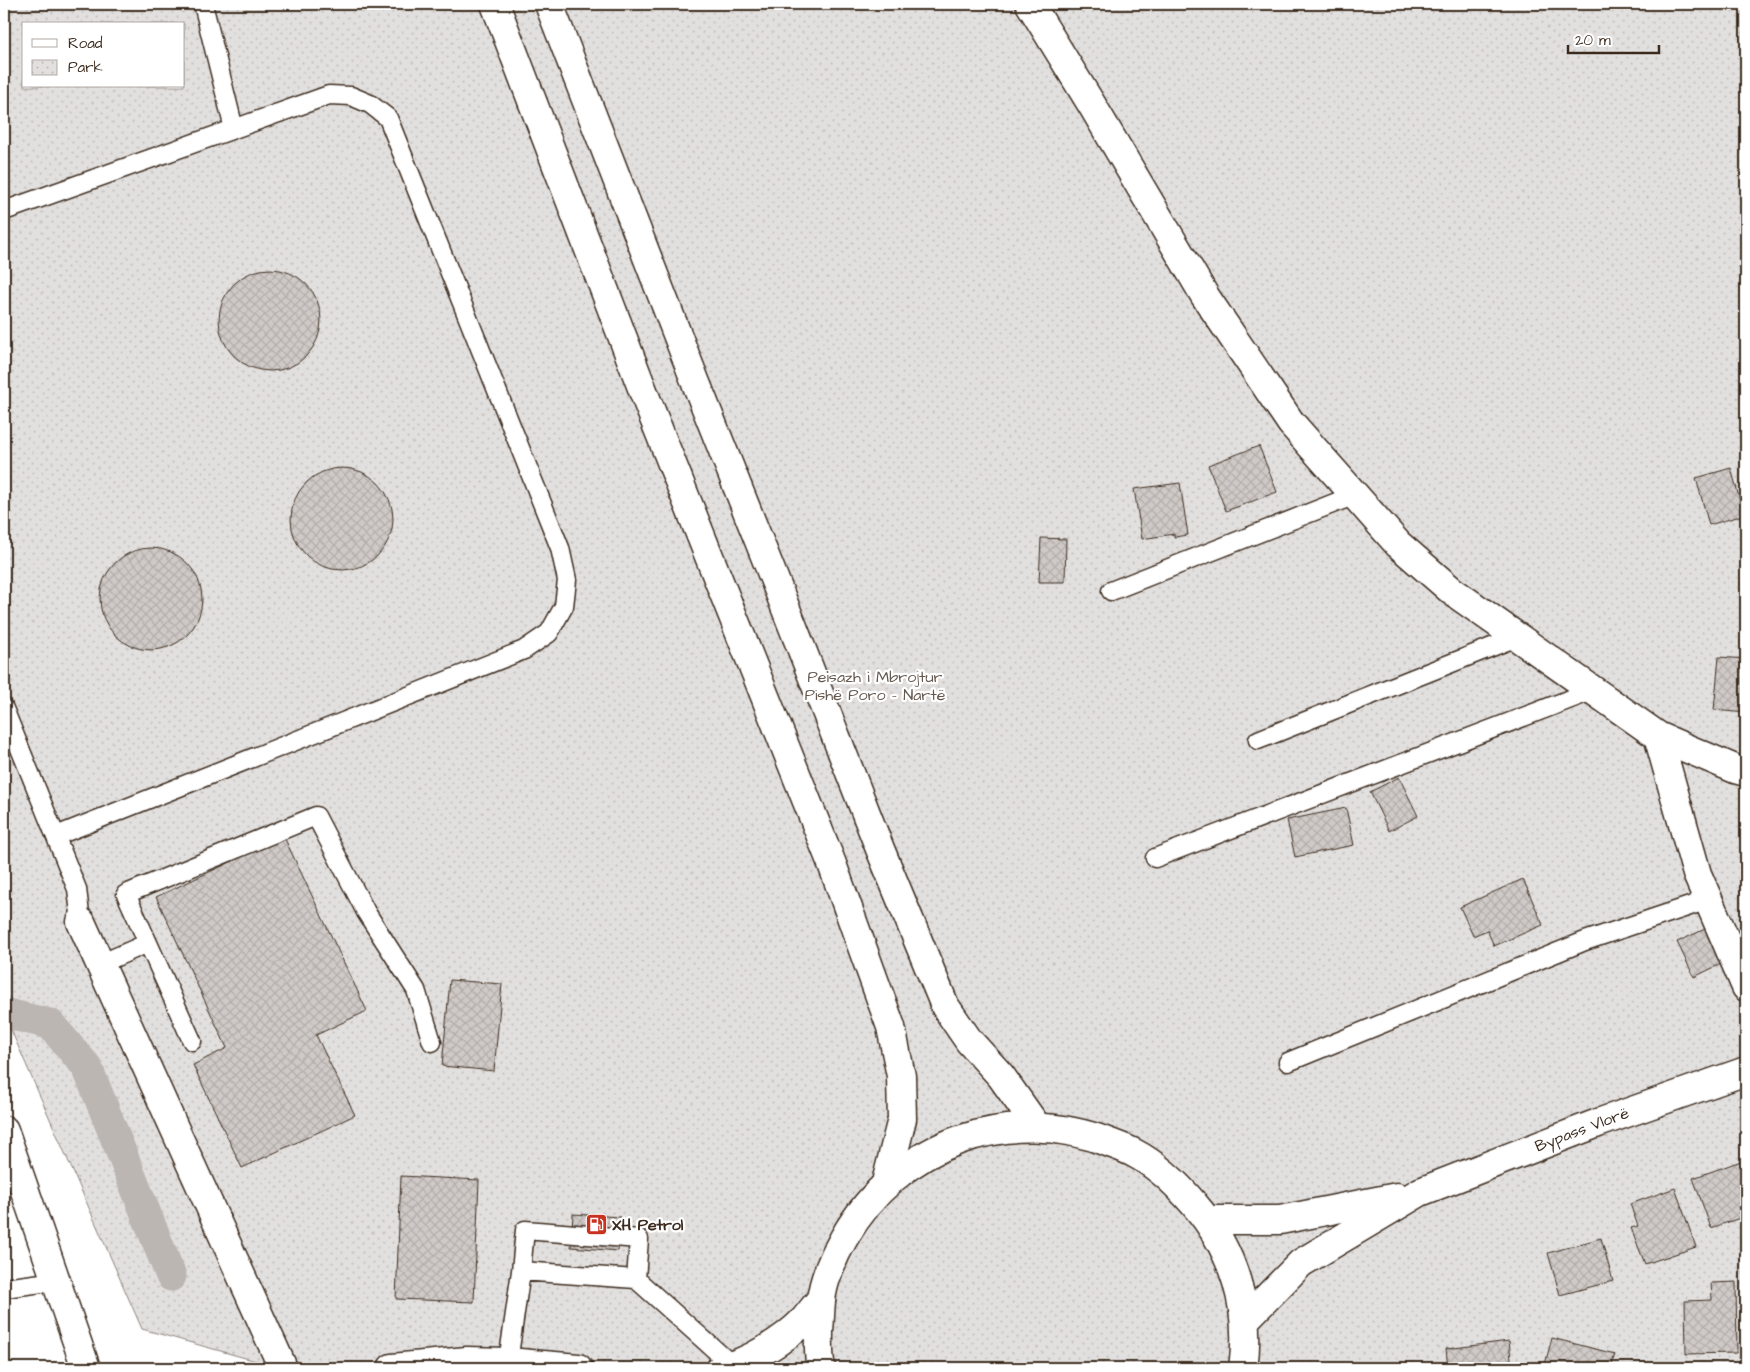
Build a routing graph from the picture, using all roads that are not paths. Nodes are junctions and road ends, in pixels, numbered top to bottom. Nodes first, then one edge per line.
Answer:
1 (203, 4) edge
2 (495, 4) edge
3 (549, 4) edge
4 (1030, 4) edge
5 (234, 129) junction
6 (4, 211) edge
7 (1355, 495) junction
8 (1111, 591) dead end
9 (1517, 638) junction
10 (1594, 690) junction
11 (4, 709) edge
12 (1658, 736) junction
13 (1258, 740) dead end
14 (1746, 772) edge
15 (56, 836) junction
16 (1155, 858) dead end
17 (1708, 900) junction
18 (81, 922) joint
19 (148, 943) junction
20 (100, 964) junction
21 (1746, 987) edge
22 (192, 1041) dead end
23 (432, 1042) dead end
24 (1288, 1062) dead end
25 (1746, 1071) edge
26 (1037, 1126) junction
27 (4, 1130) edge
28 (886, 1183) junction
29 (1420, 1192) junction
30 (1208, 1220) junction
31 (521, 1271) junction
32 (636, 1279) junction
33 (57, 1282) junction
34 (4, 1288) edge
35 (821, 1299) junction
36 (1245, 1320) junction
37 (508, 1362) junction
38 (727, 1367) edge
39 (86, 1368) edge
40 (283, 1368) edge
41 (392, 1368) edge
42 (578, 1368) edge
43 (820, 1368) edge
44 (1243, 1368) edge

1 - 5 lane
2 - 28 main road
3 - 26 main road
4 - 7 main road
5 - 6 lane
5 - 15 lane
7 - 8 lane
7 - 9 main road
9 - 10 main road
9 - 13 lane
10 - 12 main road
10 - 16 lane
11 - 15 lane
12 - 14 main road
12 - 17 main road
15 - 18 lane
17 - 21 main road
17 - 24 lane
18 - 20 main road
19 - 20 lane
19 - 22 lane
19 - 23 lane
20 - 40 main road
25 - 29 main road, Bypass Vlorë
26 - 28 main road
26 - 30 main road
27 - 33 main road
28 - 35 main road
29 - 30 main road
29 - 36 main road
30 - 36 main road
31 - 32 lane
31 - 32 lane
31 - 37 lane
32 - 38 lane
33 - 34 lane
33 - 39 main road
35 - 38 main road
35 - 43 main road
36 - 44 main road
37 - 41 main road
37 - 42 main road

